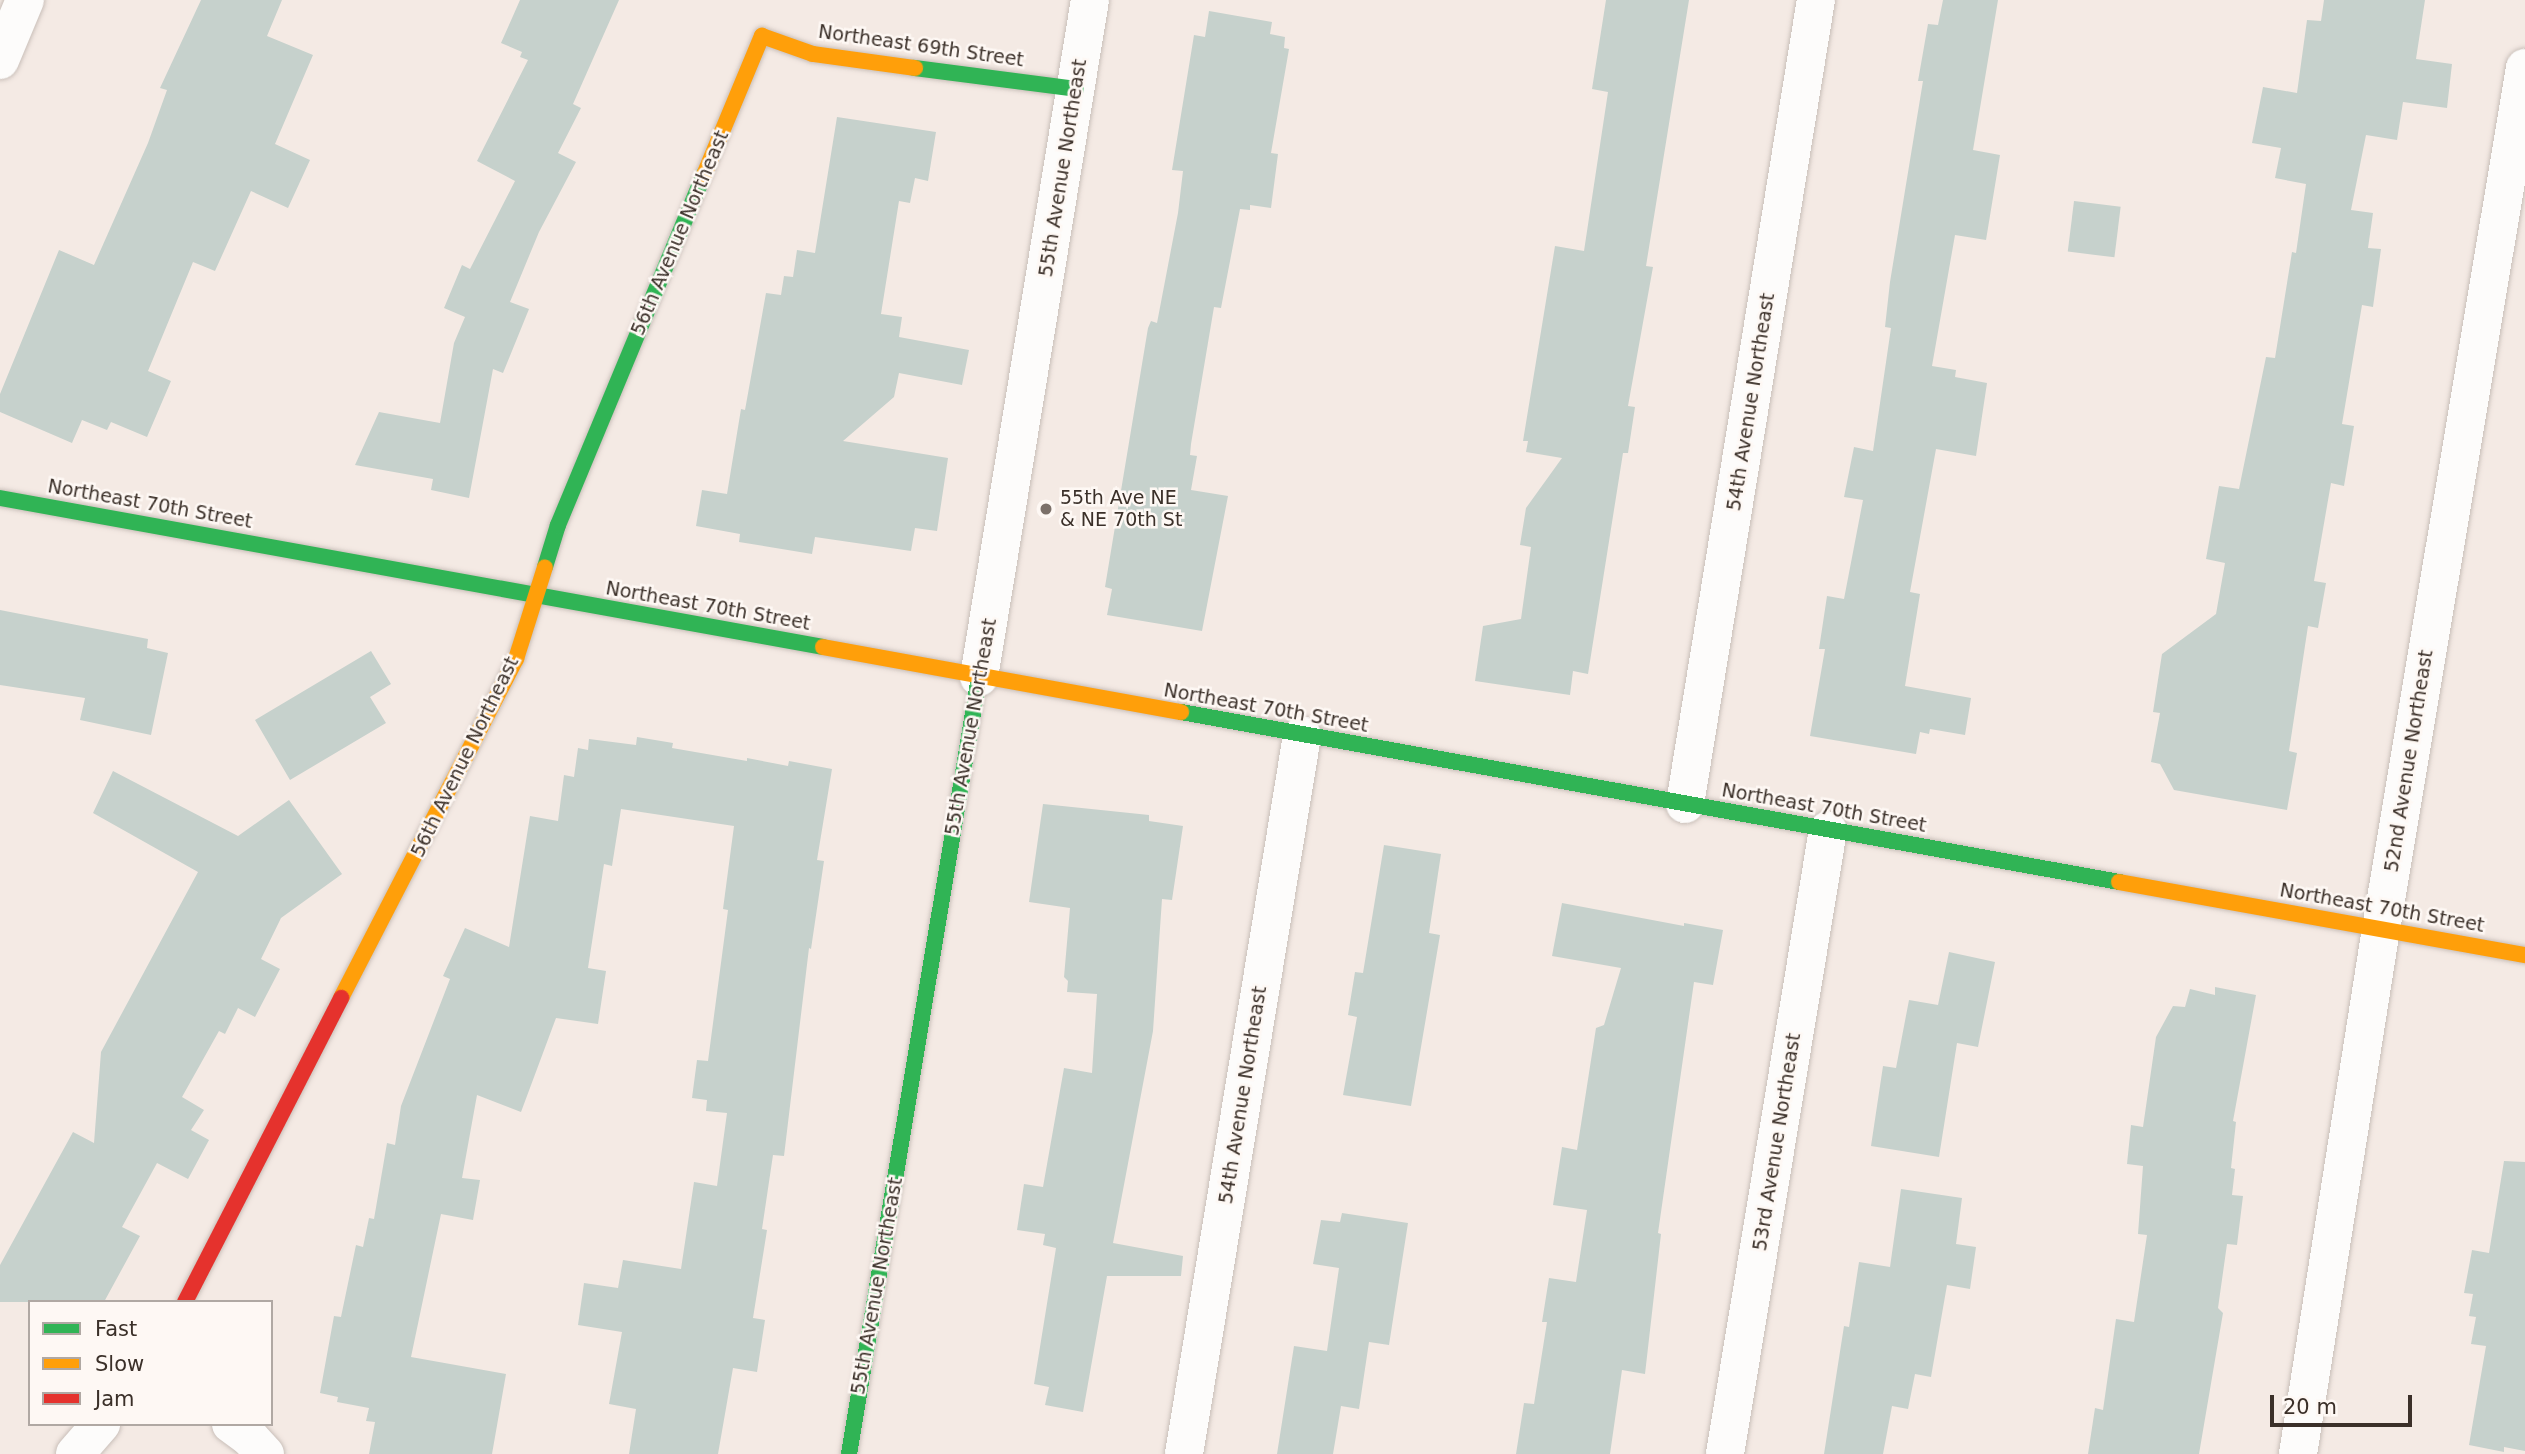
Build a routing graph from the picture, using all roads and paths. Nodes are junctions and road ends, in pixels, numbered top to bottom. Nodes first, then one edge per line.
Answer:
1 (25, 0) edge
2 (1090, 0) edge
3 (1816, 0) edge
4 (762, 36) joint
5 (0, 60) edge
6 (2525, 68) edge
7 (1076, 89) junction
8 (0, 498) edge
9 (535, 596) junction
10 (979, 677) junction
11 (1302, 736) junction
12 (1685, 804) junction
13 (1828, 830) junction
14 (2381, 929) junction
15 (2525, 956) edge
16 (186, 1300) edge
17 (99, 1426) edge
18 (234, 1426) edge
19 (75, 1454) edge
20 (265, 1454) edge
21 (849, 1454) edge
22 (1184, 1454) edge
23 (1725, 1454) edge
24 (2298, 1454) edge

1 - 5 street
2 - 7 street, 55th Avenue Northeast
3 - 12 street, 54th Avenue Northeast
4 - 7 street, Northeast 69th Street
4 - 9 street, 56th Avenue Northeast
6 - 14 street, 52nd Avenue Northeast
7 - 10 street, 55th Avenue Northeast
8 - 9 street, Northeast 70th Street
9 - 10 street, Northeast 70th Street
9 - 16 street, 56th Avenue Northeast
10 - 11 street, Northeast 70th Street
10 - 21 street, 55th Avenue Northeast
11 - 12 street, Northeast 70th Street
11 - 22 street, 54th Avenue Northeast
12 - 13 street, Northeast 70th Street
13 - 14 street, Northeast 70th Street
13 - 23 street, 53rd Avenue Northeast
14 - 15 street, Northeast 70th Street
14 - 24 street, 52nd Avenue Northeast
17 - 19 street
18 - 20 street

